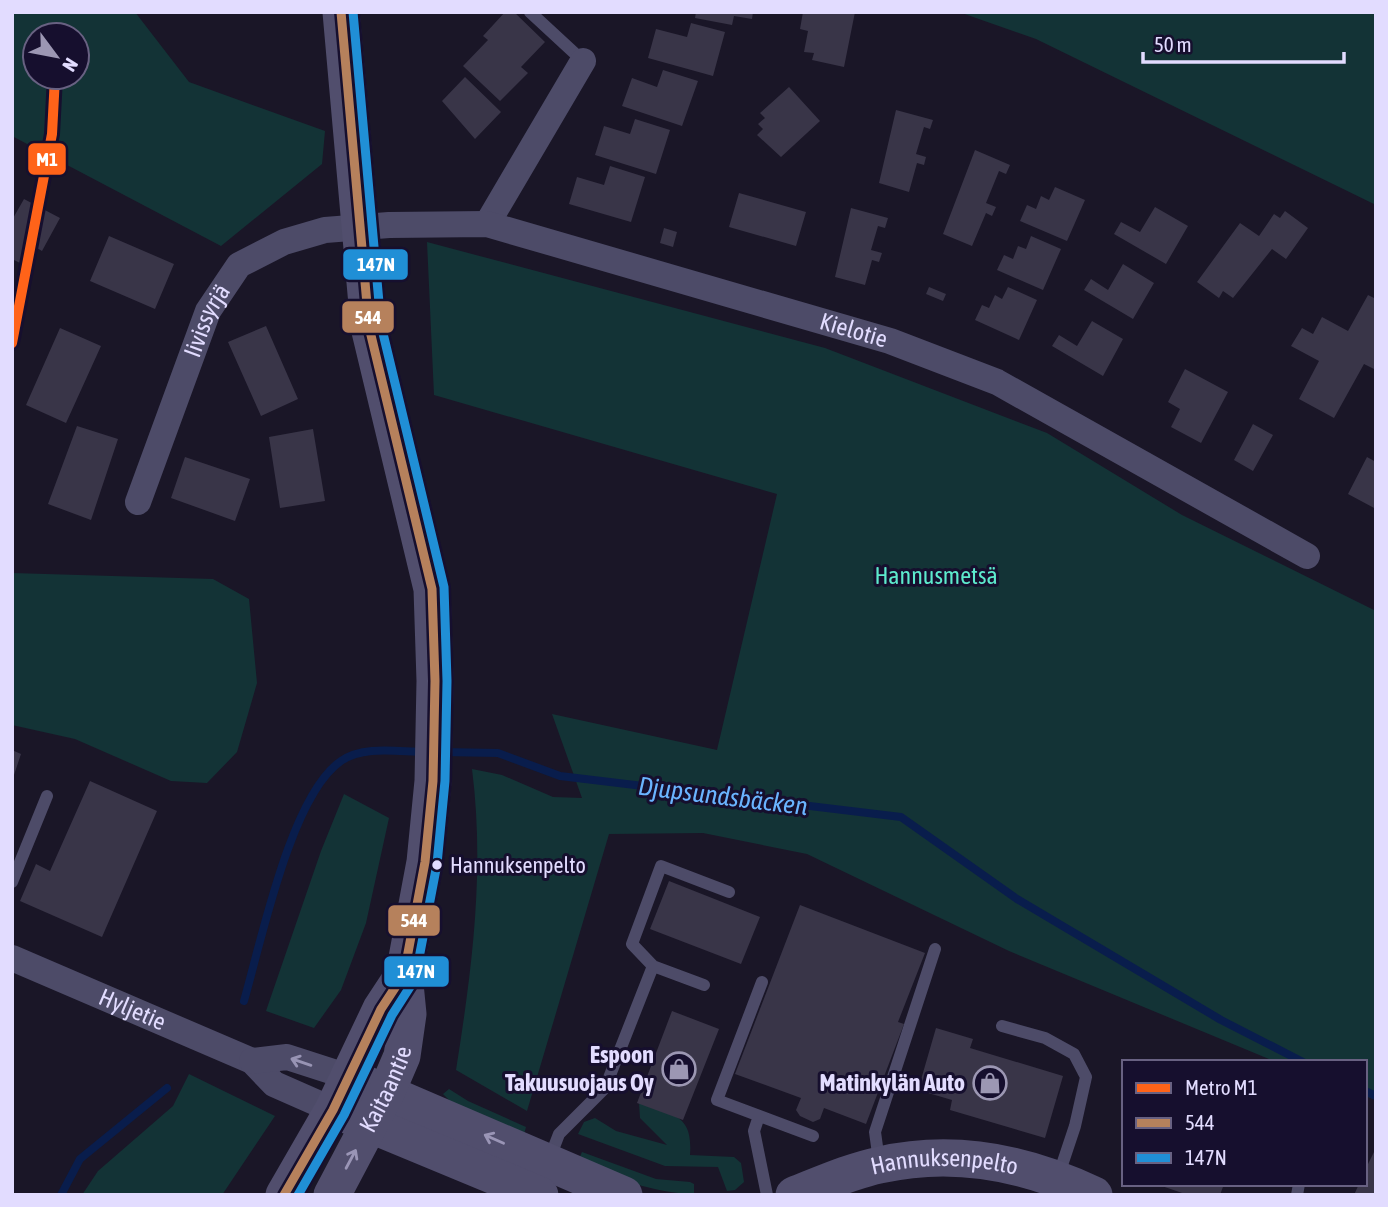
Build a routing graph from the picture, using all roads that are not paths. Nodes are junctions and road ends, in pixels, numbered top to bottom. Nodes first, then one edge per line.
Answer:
1 (341, 12) edge
2 (530, 12) edge
3 (583, 61) joint
4 (486, 224) junction
5 (359, 227) junction
6 (138, 502) dead end
7 (1307, 556) dead end
8 (47, 796) dead end
9 (12, 882) edge
10 (729, 892) dead end
11 (934, 949) dead end
12 (12, 958) edge
13 (653, 966) junction
14 (404, 974) junction
15 (762, 982) dead end
16 (704, 985) dead end
17 (1002, 1026) dead end
18 (252, 1061) junction
19 (349, 1077) junction
20 (387, 1091) junction
21 (333, 1110) junction
22 (759, 1116) junction
23 (370, 1124) junction
24 (813, 1136) dead end
25 (880, 1165) junction
26 (1058, 1178) junction
27 (541, 1181) edge
28 (838, 1187) edge
29 (284, 1195) edge
30 (332, 1195) edge
31 (624, 1195) edge
32 (767, 1195) edge
33 (794, 1195) edge
34 (1094, 1195) edge

1 - 5 main road, Kaitaantie
2 - 3 lane
3 - 4 street
4 - 5 street, Kielotie
4 - 7 street, Kielotie
5 - 6 street, Iivissyrjä
5 - 14 main road, Kaitaantie
8 - 9 lane
10 - 13 lane
11 - 25 lane
12 - 18 street, Hyljetie
13 - 16 lane
13 - 27 lane
14 - 19 main road, Kaitaantie
14 - 20 main road, Kaitaantie
15 - 22 lane
17 - 26 lane
19 -> 18 street, Hyljetie
18 - 21 street, Hyljetie
19 - 20 main road
19 - 21 main road, Kaitaantie
20 - 23 main road, Kaitaantie
27 -> 20 main road
21 - 23 main road
21 - 29 main road, Kaitaantie
22 - 24 lane
22 - 32 lane
23 - 27 main road
30 -> 23 main road, Kaitaantie
25 - 26 main road, Hannuksenpelto
25 - 28 main road, Hannuksenpelto
26 - 34 main road, Hannuksenpelto
27 - 31 main road
28 - 33 main road, Hannuksenpelto

